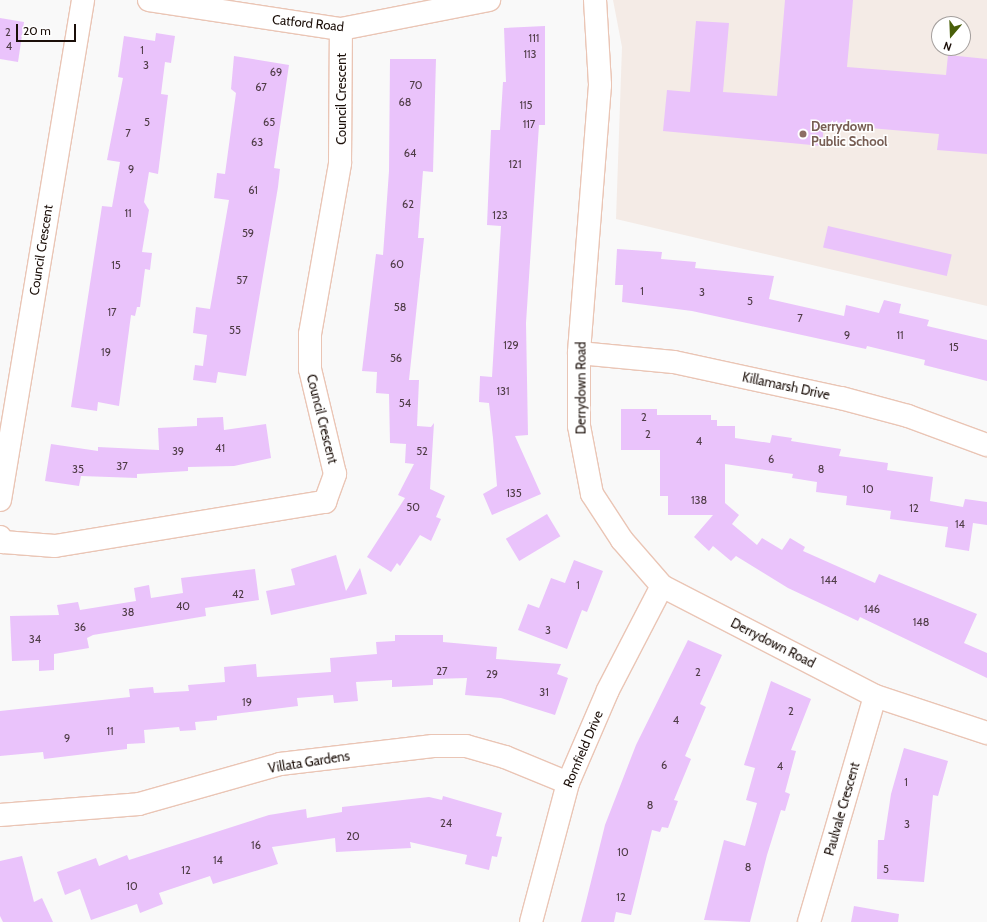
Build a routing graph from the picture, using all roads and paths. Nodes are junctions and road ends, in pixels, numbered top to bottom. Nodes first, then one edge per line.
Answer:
1 (82, 0) edge
2 (149, 0) edge
3 (489, 0) edge
4 (596, 0) edge
5 (340, 29) junction
6 (579, 353) junction
7 (987, 445) edge
8 (0, 500) edge
9 (0, 537) edge
10 (662, 586) junction
11 (875, 696) junction
12 (987, 733) edge
13 (568, 783) junction
14 (0, 815) edge
15 (531, 922) edge
16 (809, 922) edge

1 - 8 street, Council Crescent
2 - 5 street, Catford Road
3 - 5 street, Catford Road
4 - 6 street, Derrydown Road
5 - 9 street, Council Crescent
6 - 7 street, Killamarsh Drive
6 - 10 street, Derrydown Road
10 - 11 street, Derrydown Road
10 - 13 street, Romfield Drive
11 - 12 street, Derrydown Road
11 - 16 street, Paulvale Crescent
13 - 14 street, Villata Gardens
13 - 15 street, Romfield Drive

